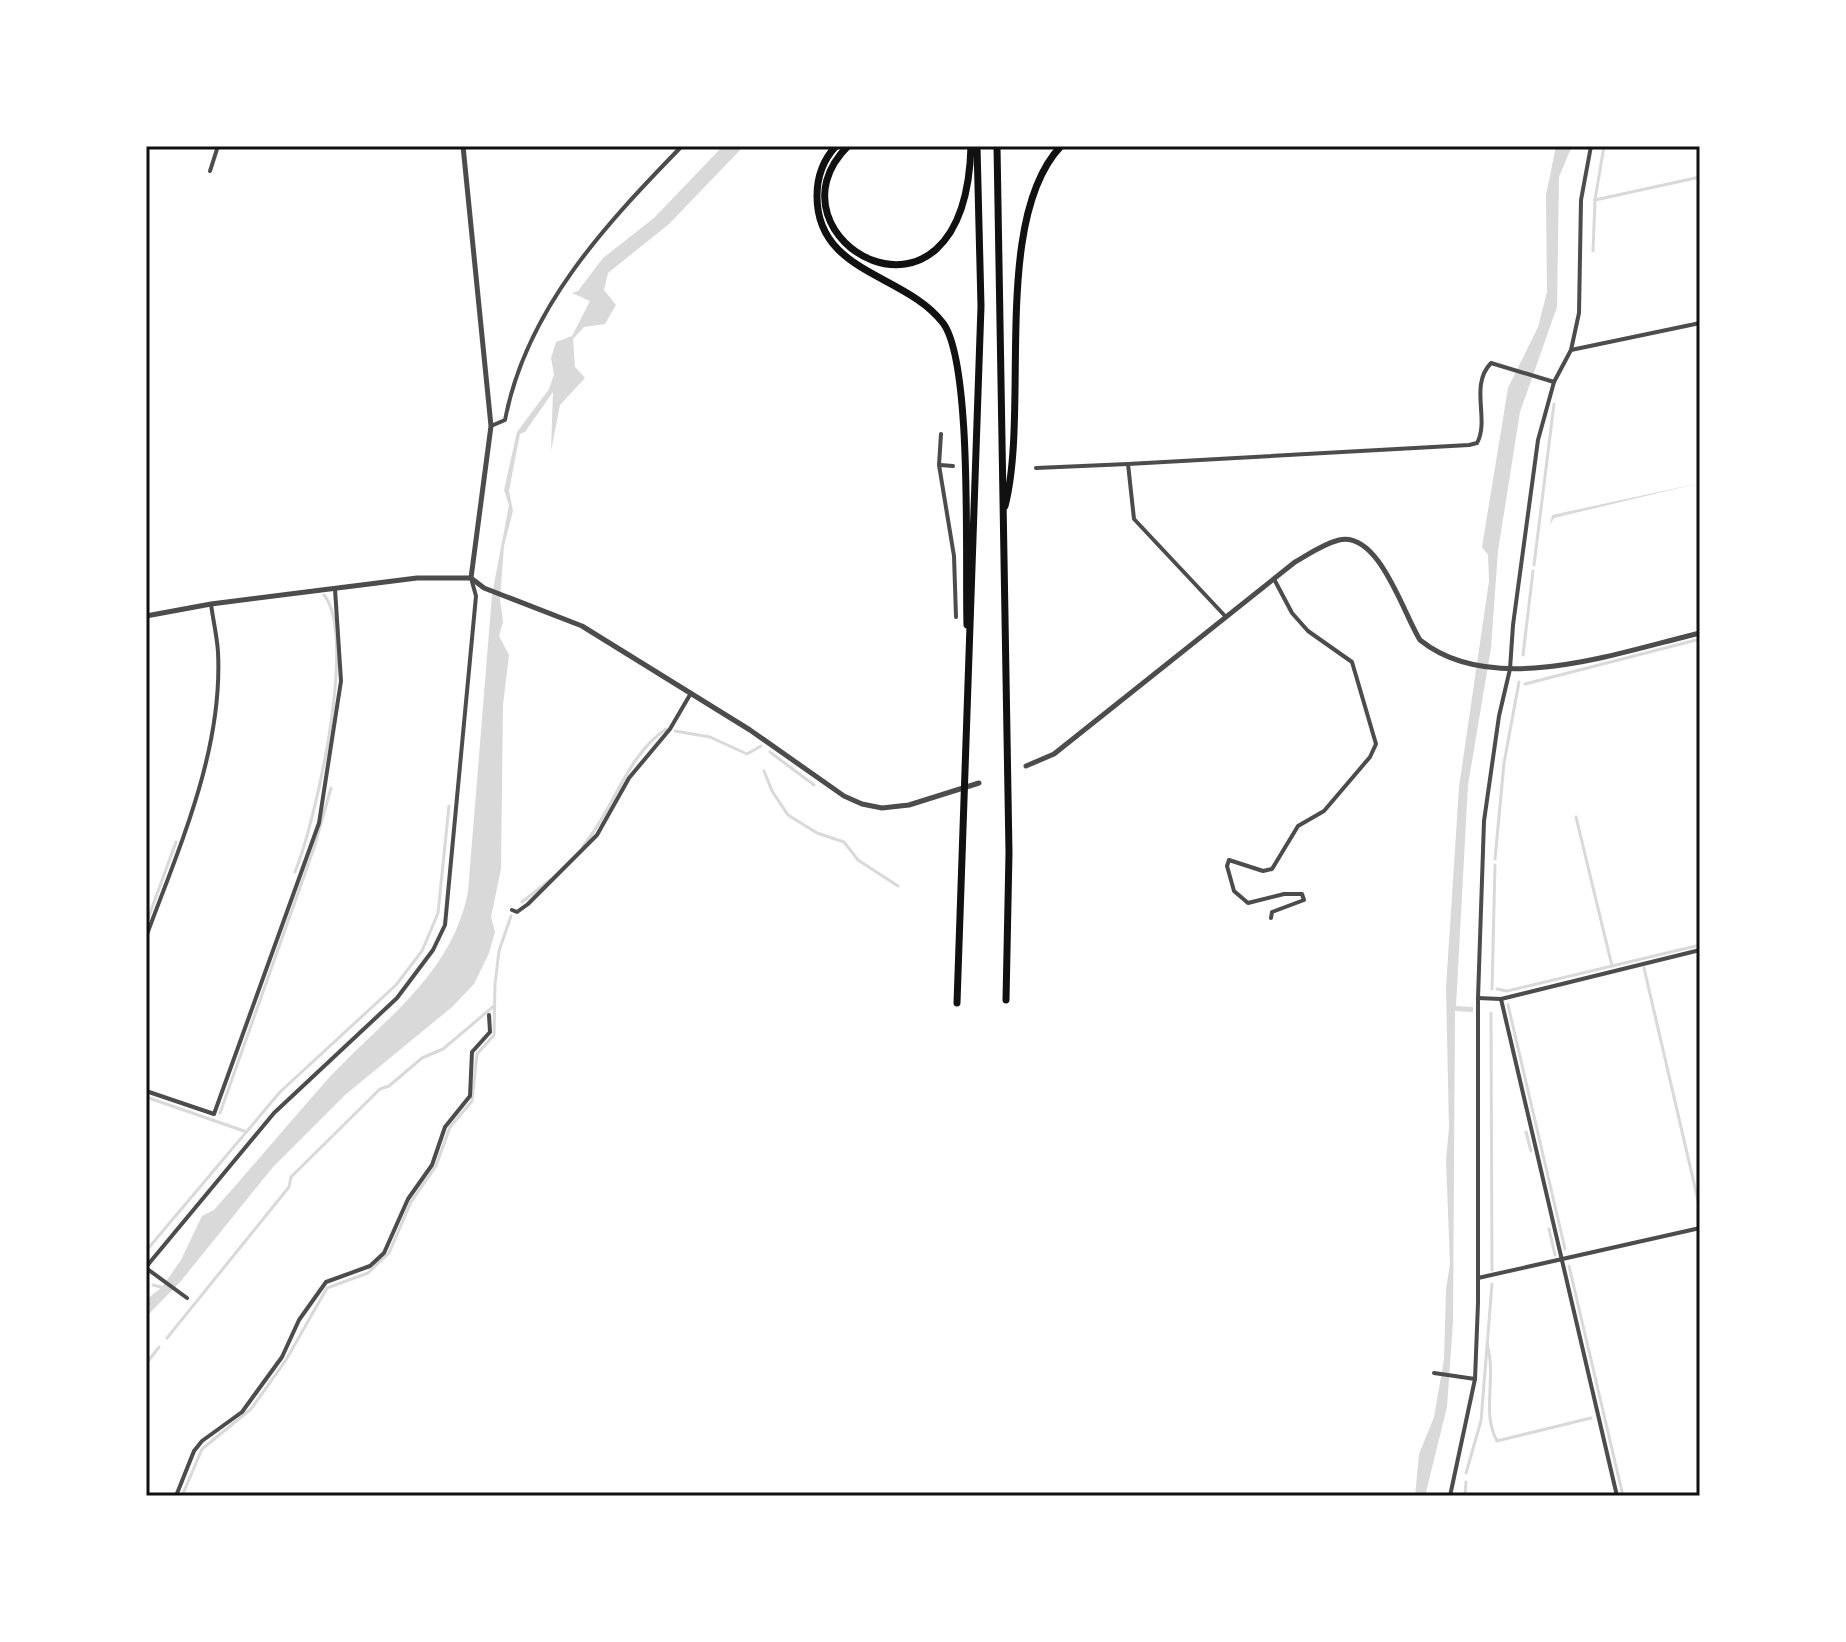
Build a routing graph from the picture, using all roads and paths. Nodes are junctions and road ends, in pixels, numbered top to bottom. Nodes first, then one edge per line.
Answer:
1 (218, 146) edge
2 (463, 146) edge
3 (682, 146) edge
4 (836, 146) edge
5 (848, 146) edge
6 (974, 146) edge
7 (997, 146) edge
8 (1061, 146) edge
9 (1591, 146) edge
10 (210, 171) dead end
11 (1700, 323) edge
12 (1571, 350) junction
13 (1554, 382) junction
14 (491, 426) junction
15 (941, 434) dead end
16 (1128, 464) junction
17 (939, 465) junction
18 (953, 466) dead end
19 (1036, 468) dead end
20 (1002, 516) junction
21 (471, 578) junction
22 (1274, 579) junction
23 (335, 589) junction
24 (211, 604) junction
25 (146, 616) edge
26 (956, 617) dead end
27 (1226, 617) junction
28 (1700, 633) edge
29 (1510, 669) junction
30 (970, 676) junction
31 (691, 693) junction
32 (1026, 766) dead end
33 (979, 783) dead end
34 (512, 910) dead end
35 (1271, 918) dead end
36 (146, 937) edge
37 (1700, 950) edge
38 (1478, 998) junction
39 (1501, 999) junction
40 (1006, 1000) dead end
41 (957, 1003) dead end
42 (489, 1015) dead end
43 (146, 1091) edge
44 (1700, 1228) edge
45 (1562, 1261) junction
46 (147, 1269) edge
47 (1478, 1278) junction
48 (184, 1297) dead end
49 (1434, 1373) dead end
50 (1475, 1379) junction
51 (176, 1496) edge
52 (1450, 1496) edge
53 (1617, 1496) edge

1 - 10 street
2 - 14 street
3 - 14 street
4 - 30 highway
5 - 6 highway
6 - 30 highway
7 - 20 highway
8 - 20 highway
9 - 12 street
11 - 12 street
12 - 13 street
13 - 16 street
13 - 29 street
14 - 21 street
15 - 17 street
16 - 19 street
16 - 27 street
17 - 18 street
17 - 26 street
20 - 40 highway
21 - 23 street
21 - 31 street
21 - 46 street
22 - 27 street
22 - 29 street
22 - 35 street
23 - 24 street
23 - 43 street
24 - 25 street
24 - 36 street
27 - 32 street
28 - 29 street
29 - 38 street
30 - 41 highway
31 - 33 street
31 - 34 street
37 - 39 street
38 - 39 street
38 - 47 street
39 - 45 street
42 - 51 street
44 - 45 street
45 - 47 street
45 - 53 street
46 - 48 street
47 - 50 street
49 - 50 street
50 - 52 street

